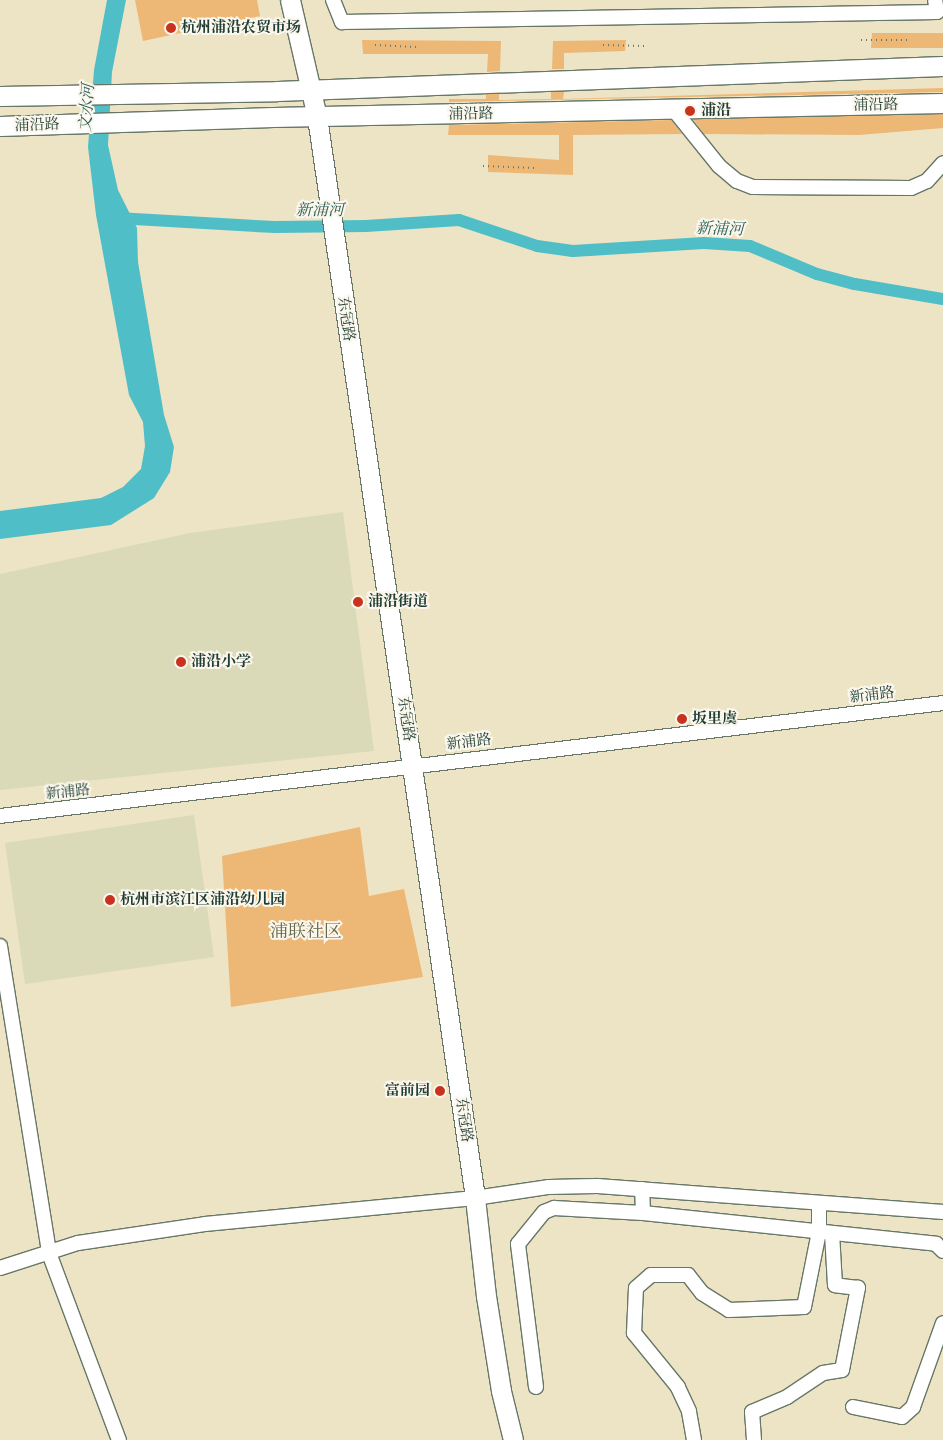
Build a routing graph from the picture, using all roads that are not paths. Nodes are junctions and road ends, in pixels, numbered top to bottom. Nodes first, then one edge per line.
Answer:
1 (290, 0) edge
2 (333, 0) edge
3 (935, 0) edge
4 (943, 66) edge
5 (311, 88) junction
6 (0, 96) edge
7 (943, 104) edge
8 (674, 110) junction
9 (317, 117) junction
10 (0, 126) edge
11 (943, 163) edge
12 (943, 703) edge
13 (413, 765) junction
14 (0, 816) edge
15 (0, 946) edge
16 (642, 1189) junction
17 (475, 1198) junction
18 (819, 1203) junction
19 (943, 1212) edge
20 (643, 1213) junction
21 (826, 1232) junction
22 (943, 1251) edge
23 (49, 1253) junction
24 (0, 1268) edge
25 (943, 1323) edge
26 (536, 1387) dead end
27 (853, 1407) dead end
28 (119, 1440) edge
29 (513, 1440) edge
30 (694, 1440) edge
31 (754, 1440) edge

1 - 5 main road, 东冠路
2 - 3 street
4 - 5 main road, 浦沿路
5 - 6 main road, 浦沿路
5 - 9 main road, 东冠路
7 - 8 main road, 浦沿路
8 - 9 main road, 浦沿路
8 - 11 street
9 - 10 main road, 浦沿路
9 - 13 main road, 东冠路
12 - 13 street, 新浦路
13 - 14 street, 新浦路
13 - 17 main road, 东冠路
15 - 23 street
16 - 17 street
16 - 18 street
16 - 20 street
17 - 23 street
17 - 29 main road, 东冠路
18 - 19 street
18 - 21 street
20 - 21 street
20 - 26 street
21 - 22 street
21 - 30 street
21 - 31 street
23 - 24 street
23 - 28 street
25 - 27 street

